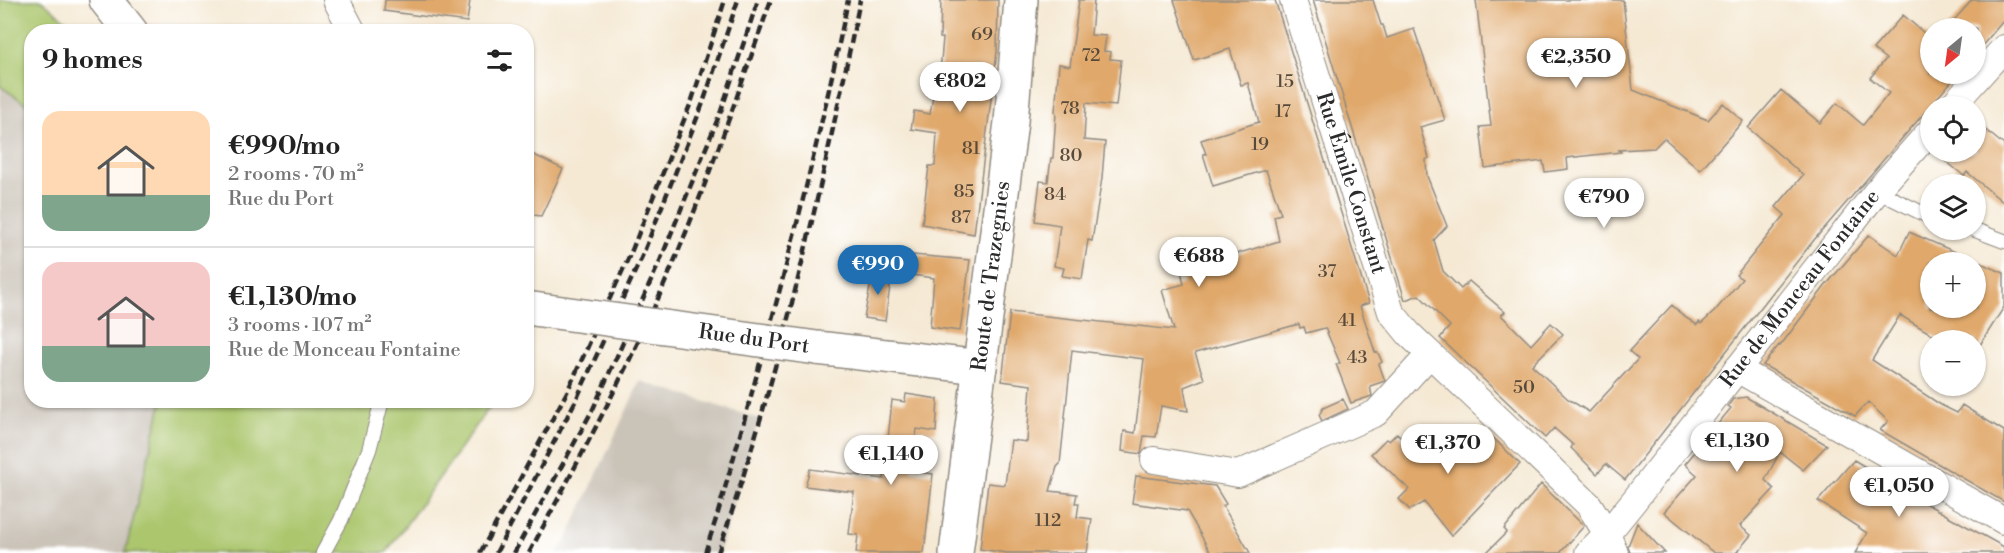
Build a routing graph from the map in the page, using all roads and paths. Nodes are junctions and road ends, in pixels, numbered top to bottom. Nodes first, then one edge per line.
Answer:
1 (106, 0) edge
2 (336, 0) edge
3 (1021, 0) edge
4 (1293, 0) edge
5 (125, 24) edge
6 (349, 24) edge
7 (2004, 48) edge
8 (1961, 96) edge
9 (1920, 142) edge
10 (1877, 191) junction
11 (1920, 213) edge
12 (1986, 234) edge
13 (2004, 241) edge
14 (534, 309) edge
15 (1430, 354) junction
16 (980, 367) junction
17 (1737, 369) junction
18 (380, 408) edge
19 (1154, 460) dead end
20 (2004, 521) edge
21 (1611, 543) edge
22 (323, 553) edge
23 (956, 553) edge
24 (1588, 553) edge

1 - 5 main road
2 - 6 street
3 - 16 main road, Route de Trazegnies
4 - 15 street, Rue Émile Constant
7 - 8 street
9 - 10 street, Rue de Monceau Fontaine
10 - 11 lane
10 - 17 street, Rue de Monceau Fontaine
12 - 13 lane
14 - 16 main road, Rue du Port, bridge
15 - 19 street
15 - 21 street, Rue Émile Constant
16 - 23 main road, Route de Trazegnies
17 - 20 street
17 - 21 street, Rue de Monceau Fontaine
18 - 22 lane
21 - 24 street, Rue de Monceau Fontaine

